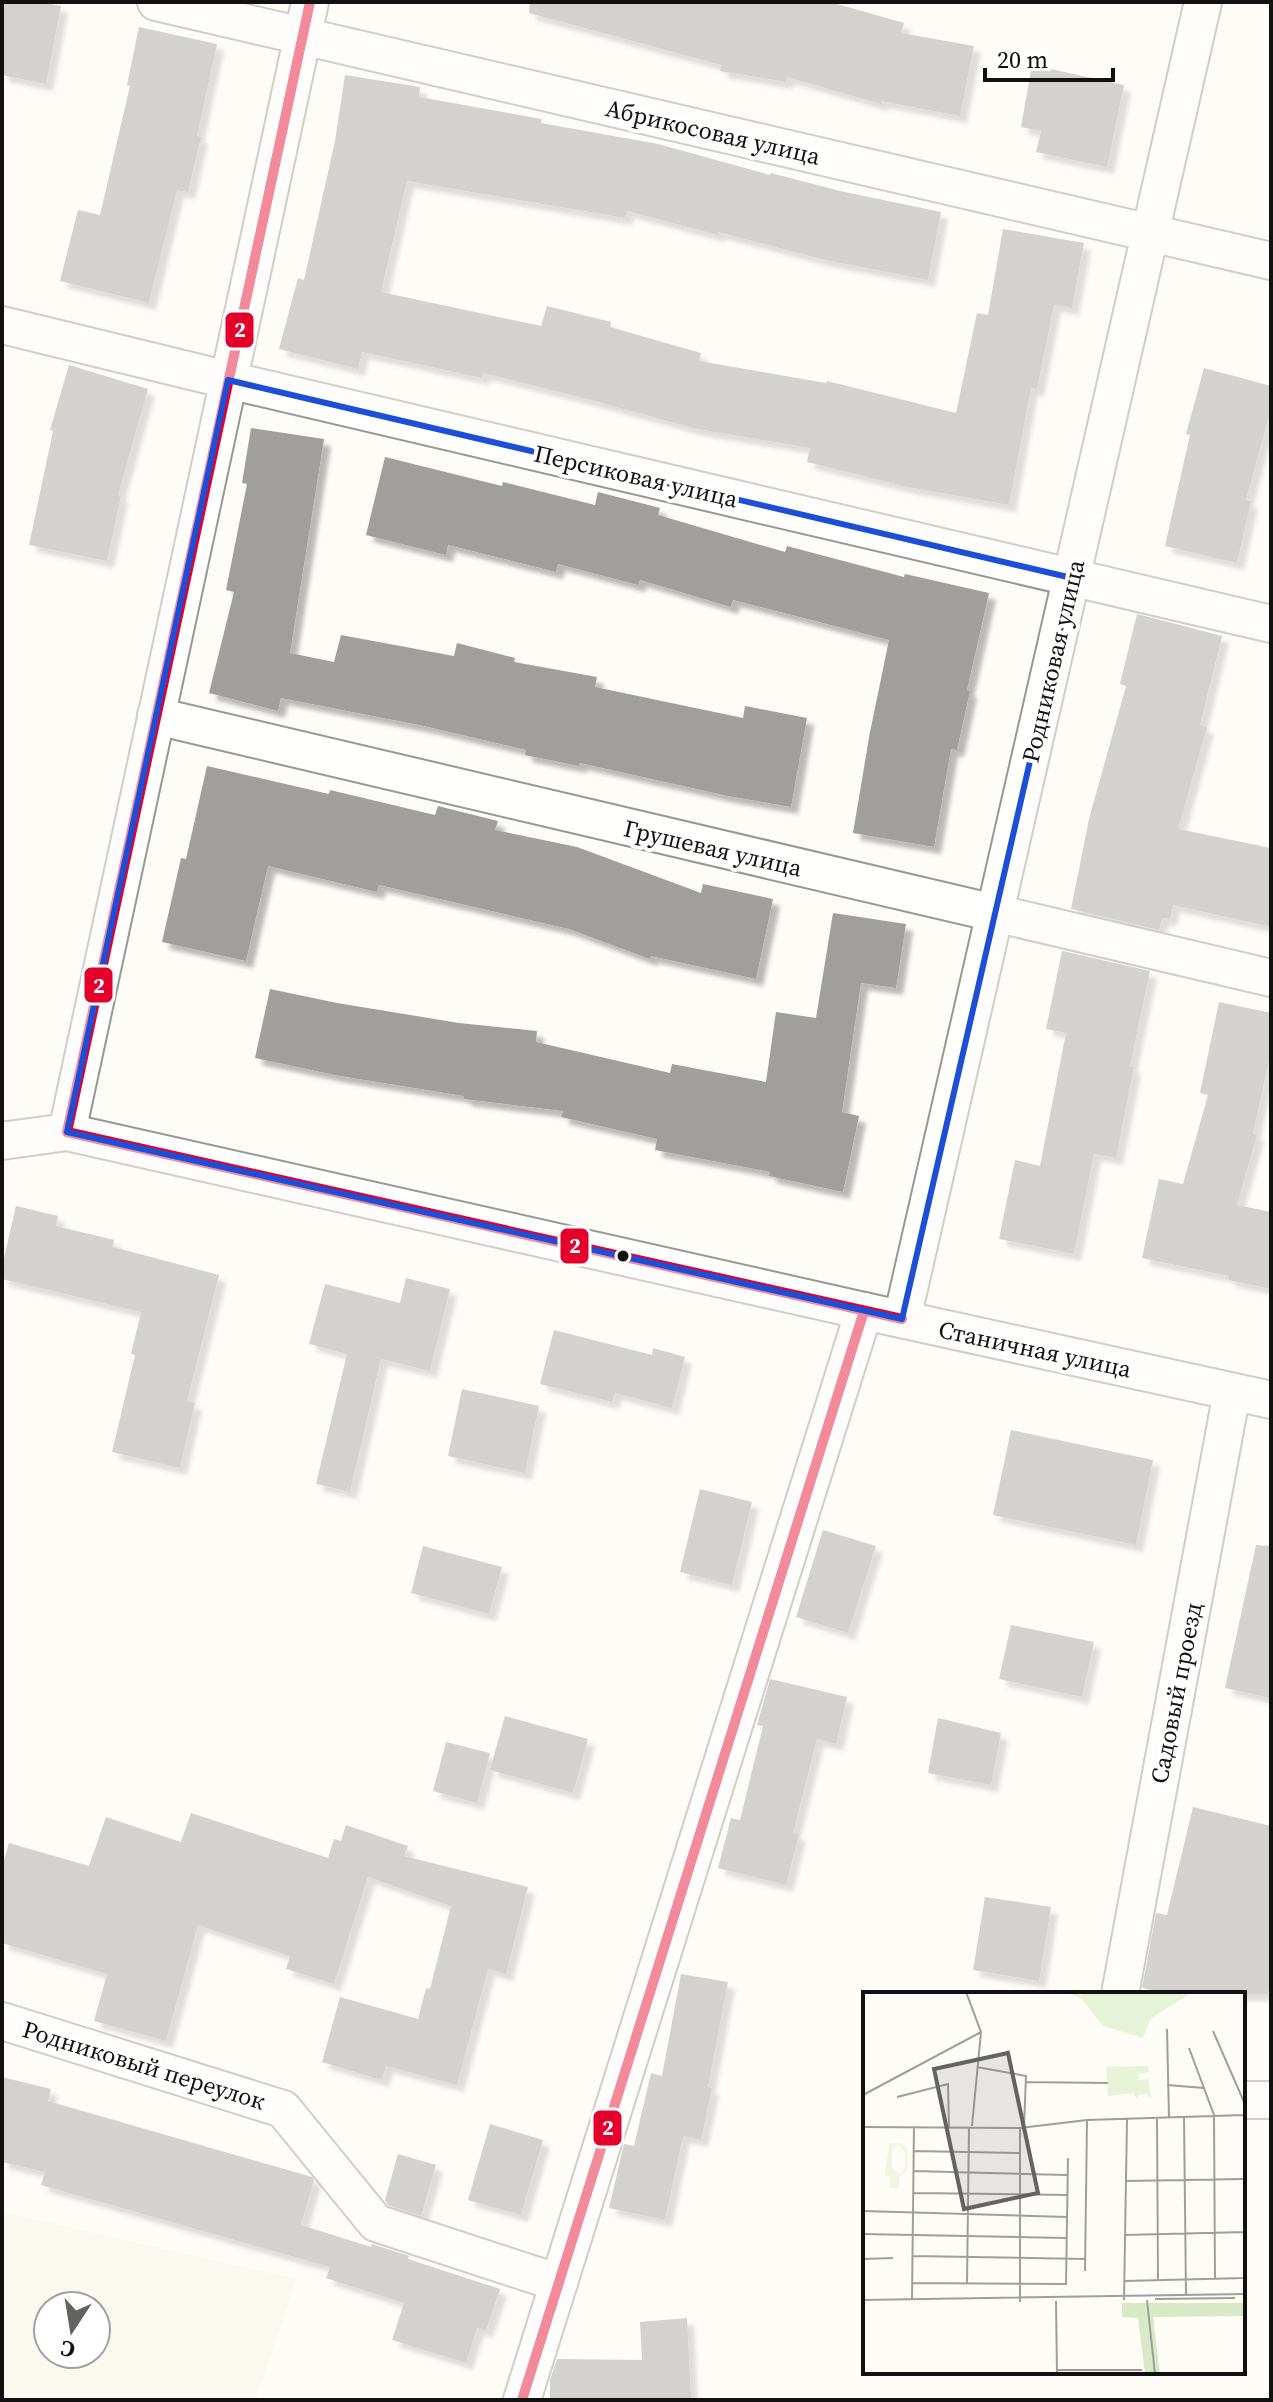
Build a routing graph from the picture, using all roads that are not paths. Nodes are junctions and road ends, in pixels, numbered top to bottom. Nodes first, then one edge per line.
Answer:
1 (156, 2) edge
2 (1203, 2) edge
3 (306, 19) edge
4 (1150, 234) junction
5 (1271, 261) edge
6 (2, 325) edge
7 (228, 380) junction
8 (1072, 578) junction
9 (1271, 624) edge
10 (156, 716) junction
11 (994, 915) junction
12 (1271, 978) edge
13 (67, 1132) junction
14 (3, 1146) edge
15 (864, 1311) junction
16 (902, 1319) junction
17 (1232, 1392) junction
18 (1271, 1400) edge
19 (1120, 1992) edge
20 (2, 2021) edge
21 (1245, 2100) edge
22 (1271, 2100) edge
23 (559, 2283) junction
24 (522, 2400) edge

1 - 3 street, Абрикосовая улица
2 - 4 street, Родниковая улица
3 - 4 street, Абрикосовая улица
3 - 7 street
4 - 5 street, Абрикосовая улица
4 - 8 street, Родниковая улица
6 - 7 street, Персиковая улица
7 - 8 street, Персиковая улица
7 - 10 street
8 - 9 street, Персиковая улица
8 - 11 street, Родниковая улица
10 - 11 street, Грушевая улица
10 - 13 street
11 - 12 street, Грушевая улица
11 - 16 street, Родниковая улица
13 - 14 street, Станичная улица
13 - 15 street, Станичная улица
15 - 16 street, Станичная улица
15 - 23 street
16 - 17 street, Станичная улица
17 - 18 street, Станичная улица
17 - 19 street, Садовый проезд
20 - 23 street, Родниковый переулок
21 - 22 street
23 - 24 street

